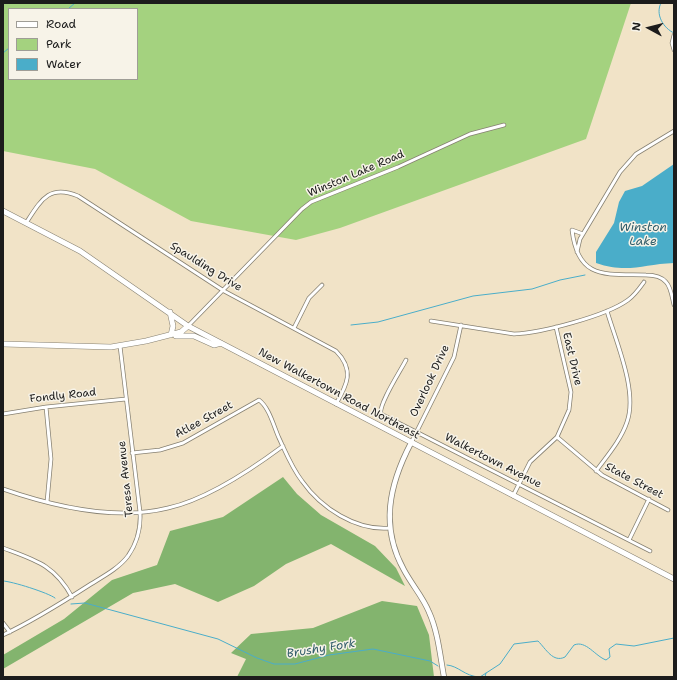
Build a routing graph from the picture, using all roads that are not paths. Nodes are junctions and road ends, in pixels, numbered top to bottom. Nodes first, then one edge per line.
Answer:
1 (674, 35) edge
2 (674, 50) edge
3 (504, 125) dead end
4 (674, 131) edge
5 (3, 211) edge
6 (26, 223) junction
7 (583, 234) junction
8 (577, 252) junction
9 (644, 282) dead end
10 (322, 285) dead end
11 (224, 291) junction
12 (674, 305) edge
13 (607, 311) junction
14 (170, 312) junction
15 (431, 321) dead end
16 (461, 325) junction
17 (188, 326) junction
18 (556, 327) junction
19 (294, 328) junction
20 (171, 335) junction
21 (221, 343) junction
22 (3, 344) edge
23 (120, 346) junction
24 (406, 360) dead end
25 (126, 398) junction
26 (336, 404) junction
27 (46, 407) junction
28 (3, 414) edge
29 (416, 432) junction
30 (557, 436) junction
31 (410, 443) junction
32 (283, 446) junction
33 (132, 453) junction
34 (596, 471) junction
35 (519, 485) junction
36 (3, 488) edge
37 (513, 496) junction
38 (649, 499) junction
39 (47, 502) junction
40 (668, 510) dead end
41 (140, 512) junction
42 (390, 528) junction
43 (629, 540) junction
44 (3, 548) edge
45 (650, 551) dead end
46 (674, 579) edge
47 (72, 597) junction
48 (3, 623) edge
49 (10, 632) junction
50 (3, 635) edge
51 (444, 677) edge

1 - 2 street
3 - 11 street, Winston Lake Road
4 - 7 street
5 - 6 main road, New Walkertown Road Northeast
6 - 11 street, Spaulding Drive
6 - 14 main road, New Walkertown Road Northeast
7 - 8 street
7 - 8 street
8 - 12 street
9 - 13 street
10 - 19 street
11 - 17 street, Winston Lake Road
11 - 19 street, Spaulding Drive
13 - 18 street
13 - 34 street
14 - 17 main road, New Walkertown Road Northeast
14 - 20 main road
15 - 16 street
16 - 18 street
16 - 29 street, Overlook Drive
17 - 20 main road
17 - 21 main road, New Walkertown Road Northeast
18 - 30 street, East Drive
19 - 26 street, Spaulding Drive
20 - 21 main road
20 - 23 main road
21 - 26 main road, New Walkertown Road Northeast
22 - 23 main road
23 - 25 street, Teresa Avenue
24 - 29 street, Walkertown Avenue
25 - 27 street, Fondly Road
25 - 33 street, Teresa Avenue
26 - 31 main road, New Walkertown Road Northeast
27 - 28 street, Fondly Road
27 - 39 street
29 - 31 street, Overlook Drive
29 - 35 street, Walkertown Avenue
30 - 34 street, State Street
30 - 35 street, East Drive
31 - 37 main road, New Walkertown Road Northeast
31 - 42 street
32 - 33 street, Atlee Street
32 - 41 street
32 - 42 street
33 - 41 street, Teresa Avenue
34 - 38 street, State Street
35 - 37 street, East Drive
35 - 43 street, Walkertown Avenue
36 - 39 street
37 - 46 main road, New Walkertown Road Northeast
38 - 40 street, State Street
38 - 43 street
39 - 41 street
41 - 47 street, Teresa Avenue
42 - 51 street
43 - 45 street, Walkertown Avenue
44 - 47 street
47 - 49 street, Teresa Avenue
48 - 49 street
49 - 50 street, Teresa Avenue

